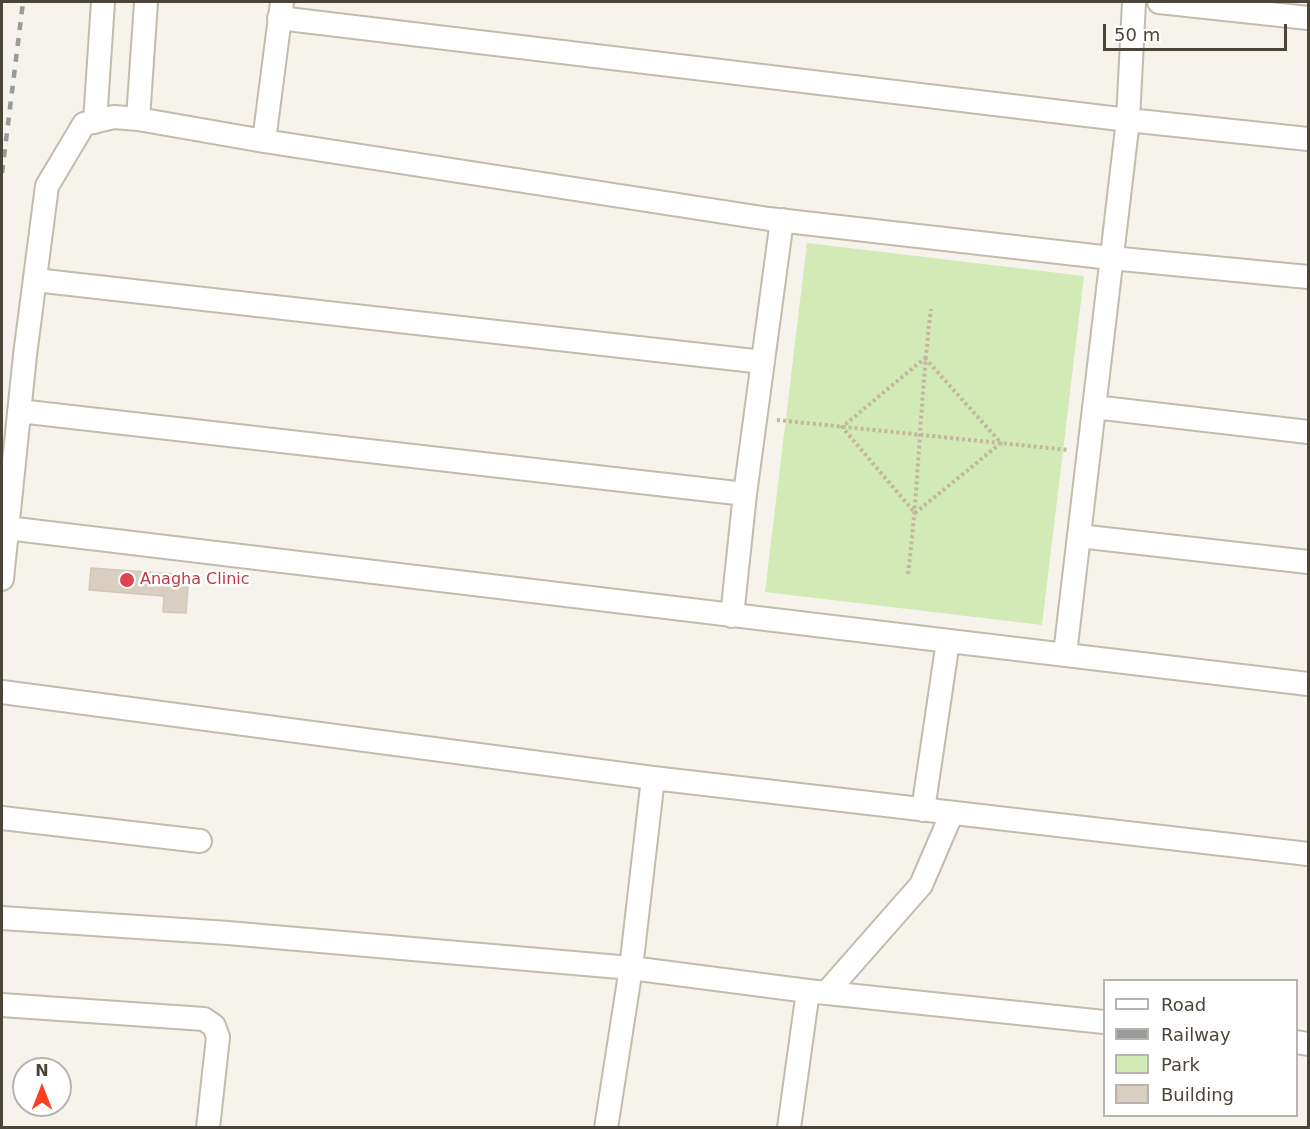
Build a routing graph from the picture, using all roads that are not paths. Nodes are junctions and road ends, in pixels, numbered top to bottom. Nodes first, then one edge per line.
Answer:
1 (104, 2) edge
2 (146, 2) edge
3 (1134, 2) edge
4 (1159, 2) edge
5 (280, 10) edge
6 (1308, 18) edge
7 (138, 119) junction
8 (1128, 120) junction
9 (95, 122) junction
10 (1308, 139) edge
11 (264, 141) junction
12 (782, 220) junction
13 (1111, 258) junction
14 (1308, 277) edge
15 (35, 280) junction
16 (763, 362) junction
17 (1094, 407) junction
18 (20, 411) junction
19 (1308, 432) edge
20 (745, 494) junction
21 (7, 528) junction
22 (1079, 536) junction
23 (1308, 562) edge
24 (3, 566) edge
25 (732, 616) junction
26 (948, 641) junction
27 (1065, 654) junction
28 (1308, 684) edge
29 (2, 692) edge
30 (653, 778) junction
31 (923, 810) junction
32 (952, 813) junction
33 (2, 818) edge
34 (200, 841) dead end
35 (1308, 854) edge
36 (2, 918) edge
37 (631, 968) junction
38 (817, 992) junction
39 (2, 1005) edge
40 (1103, 1022) edge
41 (208, 1128) edge
42 (606, 1128) edge
43 (789, 1128) edge

1 - 9 street
2 - 7 street
3 - 8 street
4 - 6 street
5 - 8 street
5 - 11 street
7 - 9 street
7 - 11 street
8 - 10 street
8 - 13 street
9 - 15 street
11 - 12 street
12 - 13 street
12 - 16 street
13 - 14 street
13 - 17 street
15 - 16 street
15 - 18 street
16 - 20 street
17 - 19 street
17 - 22 street
18 - 20 street
18 - 21 street
20 - 25 street
21 - 24 street
21 - 25 street
22 - 23 street
22 - 27 street
25 - 26 street
26 - 27 street
26 - 31 street
27 - 28 street
29 - 30 street
30 - 31 street
30 - 37 street
31 - 32 street
32 - 35 street
32 - 38 street
33 - 34 street
36 - 37 street
37 - 38 street
37 - 42 street
38 - 40 street
38 - 43 street
39 - 41 street

